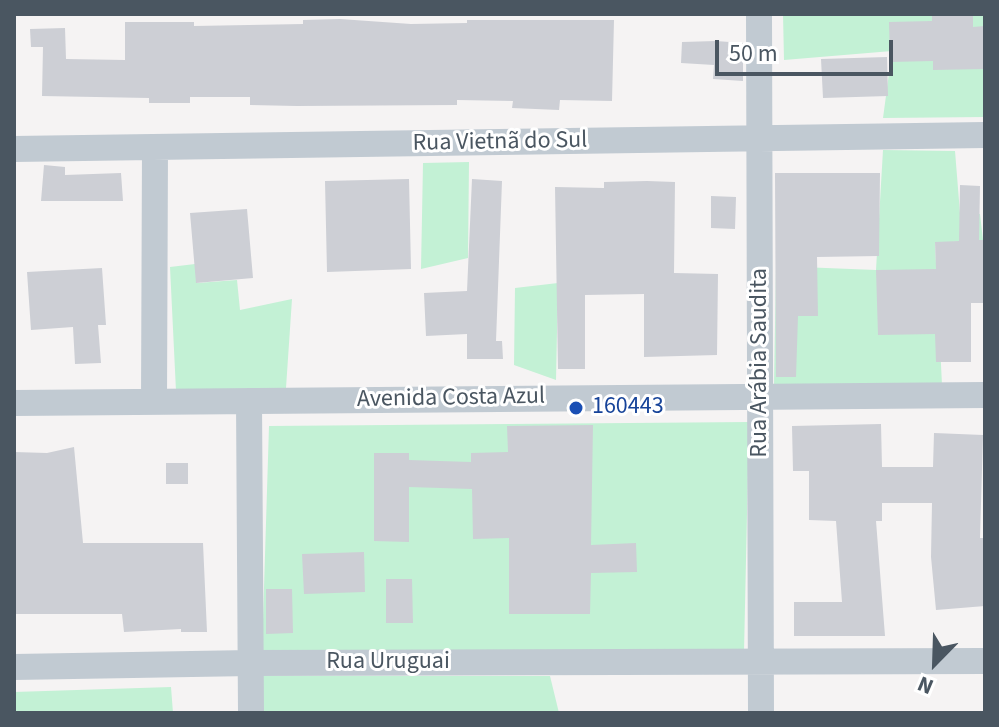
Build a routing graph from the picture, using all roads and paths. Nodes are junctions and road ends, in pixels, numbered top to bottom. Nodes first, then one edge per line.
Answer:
1 (759, 14) edge
2 (985, 135) edge
3 (762, 138) junction
4 (155, 148) junction
5 (14, 149) edge
6 (761, 395) junction
7 (985, 395) edge
8 (154, 401) junction
9 (249, 401) junction
10 (14, 403) edge
11 (985, 661) edge
12 (761, 662) junction
13 (251, 663) junction
14 (14, 667) edge
15 (251, 713) edge
16 (761, 713) edge

1 - 3 street, Rua Arábia Saudita
2 - 3 street, Rua Vietnã do Sul
3 - 4 street, Rua Vietnã do Sul
3 - 6 street, Rua Arábia Saudita
4 - 5 street, Rua Vietnã do Sul
4 - 8 street
6 - 7 street, Avenida Costa Azul
6 - 9 street, Avenida Costa Azul
6 - 12 street, Rua Arábia Saudita
8 - 9 street, Avenida Costa Azul
8 - 10 street, Avenida Costa Azul
9 - 13 street
11 - 12 street, Rua Uruguai
12 - 13 street, Rua Uruguai
12 - 16 street, Rua Arábia Saudita
13 - 14 street, Rua Uruguai
13 - 15 street

